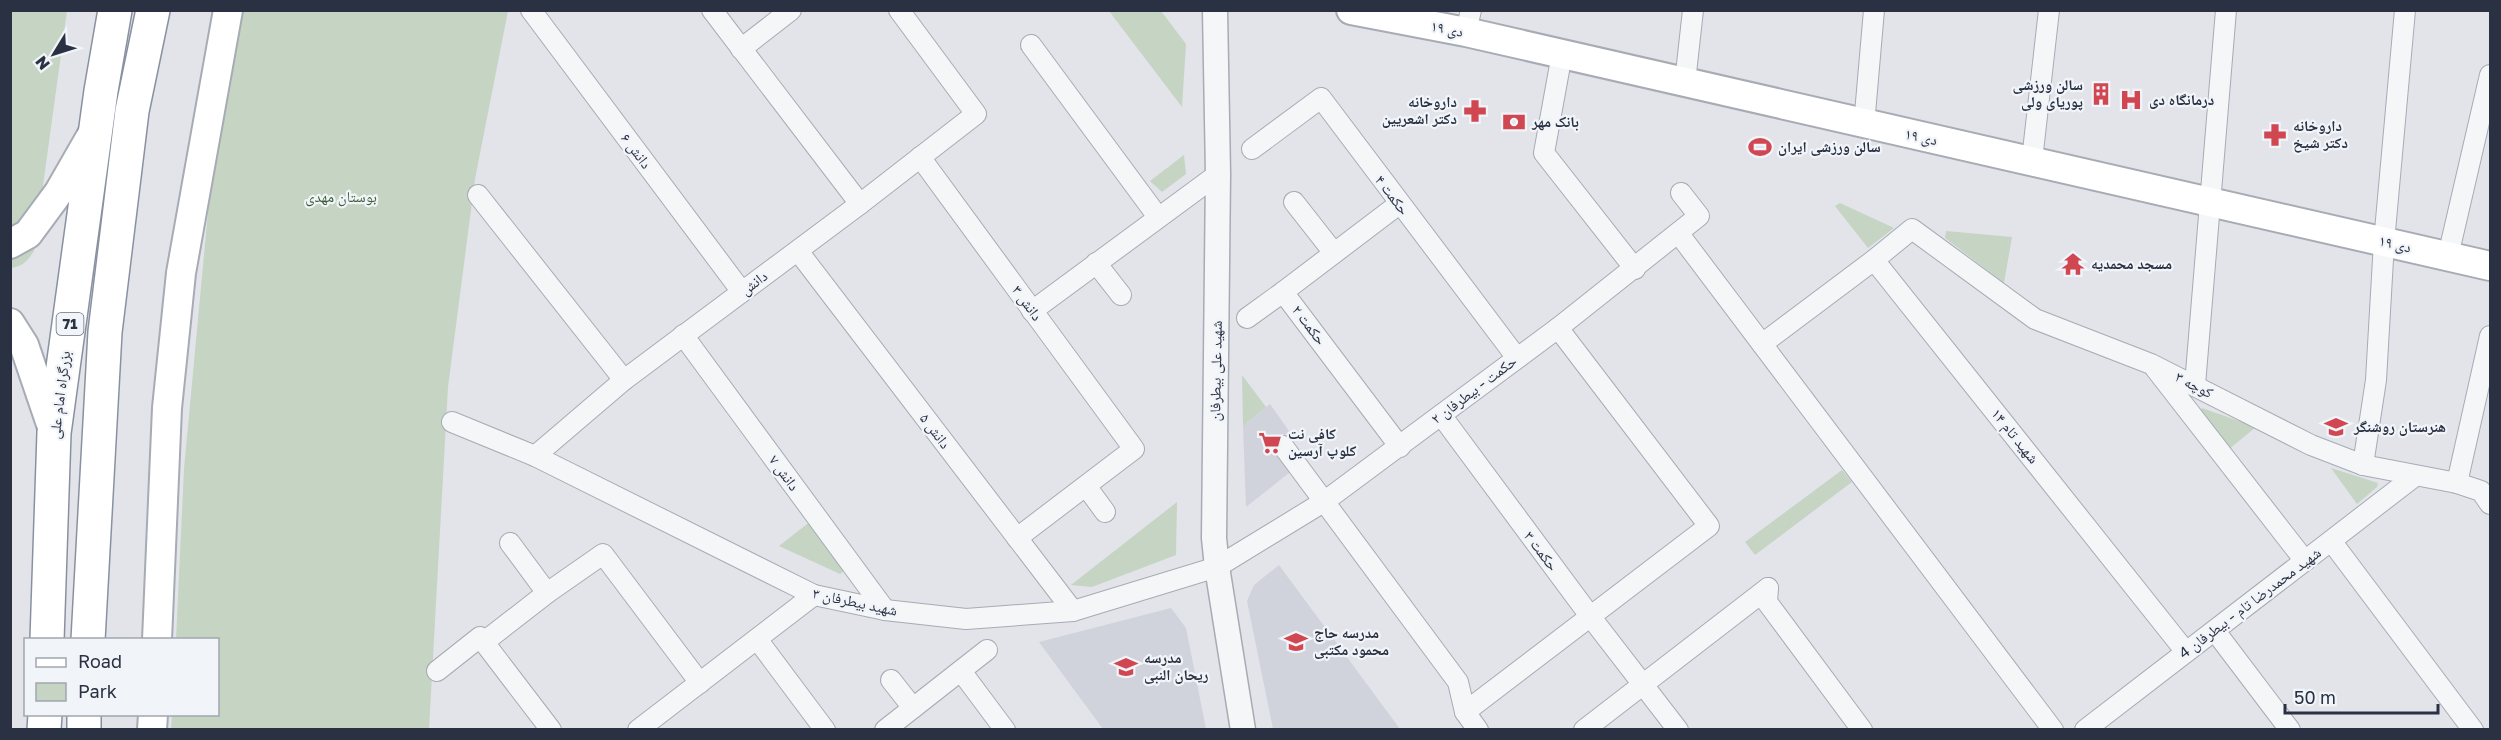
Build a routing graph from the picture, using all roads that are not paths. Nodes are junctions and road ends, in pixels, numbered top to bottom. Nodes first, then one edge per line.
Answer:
1 (115, 10) edge
2 (153, 10) edge
3 (228, 10) edge
4 (531, 10) edge
5 (712, 10) edge
6 (791, 10) edge
7 (899, 10) edge
8 (1215, 10) edge
9 (1351, 10) edge
10 (1693, 10) edge
11 (1874, 10) edge
12 (2049, 10) edge
13 (2226, 10) edge
14 (2404, 10) edge
15 (1469, 21) edge
16 (1031, 45) dead end
17 (741, 49) junction
18 (1562, 54) junction
19 (2490, 75) edge
20 (1685, 82) junction
21 (1864, 125) junction
22 (96, 127) junction
23 (1252, 149) dead end
24 (920, 156) junction
25 (2032, 160) junction
26 (1218, 174) junction
27 (1681, 193) dead end
28 (478, 195) dead end
29 (1294, 202) dead end
30 (2210, 202) junction
31 (860, 204) junction
32 (1399, 204) junction
33 (1158, 217) junction
34 (1679, 234) junction
35 (2384, 242) junction
36 (10, 244) edge
37 (798, 251) junction
38 (1334, 253) junction
39 (2448, 256) junction
40 (1874, 260) junction
41 (1096, 263) junction
42 (2490, 266) edge
43 (1635, 268) junction
44 (742, 292) junction
45 (1283, 292) junction
46 (1121, 295) dead end
47 (1032, 310) junction
48 (1247, 318) dead end
49 (10, 323) edge
50 (1558, 328) junction
51 (683, 335) junction
52 (2490, 336) edge
53 (1762, 344) junction
54 (1517, 358) junction
55 (2151, 364) junction
56 (624, 380) junction
57 (2195, 385) junction
58 (1441, 415) junction
59 (452, 422) dead end
60 (54, 433) junction
61 (1283, 446) dead end
62 (1400, 447) junction
63 (535, 456) junction
64 (2363, 465) junction
65 (2415, 476) junction
66 (2457, 483) junction
67 (1086, 486) junction
68 (1324, 501) junction
69 (2490, 504) edge
70 (1105, 512) dead end
71 (1017, 538) junction
72 (2332, 542) junction
73 (510, 543) dead end
74 (2305, 561) junction
75 (1217, 567) junction
76 (547, 593) junction
77 (814, 596) junction
78 (885, 610) junction
79 (1073, 611) junction
80 (1590, 616) junction
81 (2215, 631) junction
82 (47, 638) edge
83 (88, 638) edge
84 (157, 638) edge
85 (757, 639) junction
86 (484, 642) junction
87 (987, 650) dead end
88 (2186, 652) junction
89 (437, 671) dead end
90 (961, 671) junction
91 (891, 680) dead end
92 (700, 683) junction
93 (1644, 684) junction
94 (914, 708) junction
95 (1465, 712) junction
96 (2097, 726) edge
97 (551, 729) edge
98 (639, 729) edge
99 (825, 729) edge
100 (885, 729) edge
101 (1005, 729) edge
102 (1244, 729) edge
103 (1478, 729) edge
104 (1584, 729) edge
105 (1678, 729) edge
106 (1862, 729) edge
107 (2053, 729) edge
108 (2290, 729) edge
109 (2474, 729) edge

1 - 22 highway, بزرگراه امام علی / 71
2 - 83 highway, 71
3 - 84 main road
4 - 44 street, ۶ دانش
5 - 17 street
6 - 17 street
7 - 24 street, دانش
8 - 26 street, شهید علی بیطرفان
9 - 15 main road, ۱۹ دی
10 - 20 street
11 - 21 street
12 - 25 street
13 - 30 street
14 - 35 street
15 - 18 main road, ۱۹ دی
16 - 33 street
17 - 31 street
18 - 20 main road, ۱۹ دی
18 - 43 street
19 - 39 street
20 - 21 main road, ۱۹ دی
21 - 25 main road, ۱۹ دی
22 - 36 main road
22 - 60 highway, بزرگراه امام علی / 71
23 - 32 street, حکمت ۴
24 - 31 street, دانش
24 - 47 street, دانش ۳
25 - 30 main road, ۱۹ دی
26 - 33 street
26 - 75 street, شهید علی بیطرفان
27 - 34 street, حکمت - بیطرفان ۲
28 - 56 street
29 - 38 street
30 - 35 main road, ۱۹ دی
30 - 57 street
31 - 37 street, دانش
32 - 38 street, حکمت ۲
32 - 54 street, حکمت ۴
33 - 41 street
34 - 43 street, حکمت - بیطرفان ۲
34 - 53 street
35 - 39 main road, ۱۹ دی
35 - 64 street
37 - 44 street, دانش
37 - 71 street, دانش ۵
38 - 45 street, حکمت ۲
39 - 42 main road, ۱۹ دی
40 - 53 street
40 - 55 street, کوچه ۳
40 - 88 street, شهید تام ۱۴
41 - 46 street
41 - 47 street
43 - 50 street, حکمت - بیطرفان ۲
44 - 51 street, دانش
45 - 48 street
45 - 62 street, حکمت ۲
47 - 67 street, دانش ۳
49 - 60 main road
50 - 54 street, حکمت - بیطرفان ۲
50 - 80 street
51 - 56 street, دانش
51 - 78 street, دانش ۷
52 - 66 street
53 - 107 street
54 - 58 street, حکمت - بیطرفان ۲
55 - 57 street, کوچه ۳
55 - 74 street
56 - 63 street, دانش
57 - 64 street, کوچه ۳
58 - 62 street, حکمت - بیطرفان ۲
58 - 80 street, حکمت ۳
59 - 63 street, شهید بیطرفان ۳
60 - 82 highway, بزرگراه امام علی / 71
61 - 68 street
62 - 68 street, حکمت - بیطرفان ۲
63 - 77 street, شهید بیطرفان ۳
64 - 65 street, کوچه ۳
65 - 66 street, کوچه ۳
65 - 72 street, شهید محمدرضا تام - بیطرفان 4
66 - 69 street, کوچه ۳
67 - 70 street
67 - 71 street
68 - 75 street, حکمت - بیطرفان ۲
68 - 95 street
71 - 79 street, دانش ۵
72 - 74 street, شهید محمدرضا تام - بیطرفان 4
72 - 109 street
73 - 76 street
74 - 81 street, شهید محمدرضا تام - بیطرفان 4
75 - 79 street, شهید بیطرفان ۳
75 - 102 street, شهید علی بیطرفان
76 - 86 street
76 - 92 street
77 - 78 street, شهید بیطرفان ۳
77 - 85 street
78 - 79 street, شهید بیطرفان ۳
80 - 93 street, حکمت ۳
80 - 95 street
81 - 88 street, شهید محمدرضا تام - بیطرفان 4
81 - 108 street
85 - 92 street
85 - 99 street
86 - 89 street
86 - 97 street
87 - 90 street
88 - 96 street, شهید محمدرضا تام - بیطرفان 4
90 - 94 street
90 - 101 street
91 - 94 street
92 - 98 street
93 - 104 street
93 - 105 street, حکمت ۳
93 - 106 street
94 - 100 street
95 - 103 street

